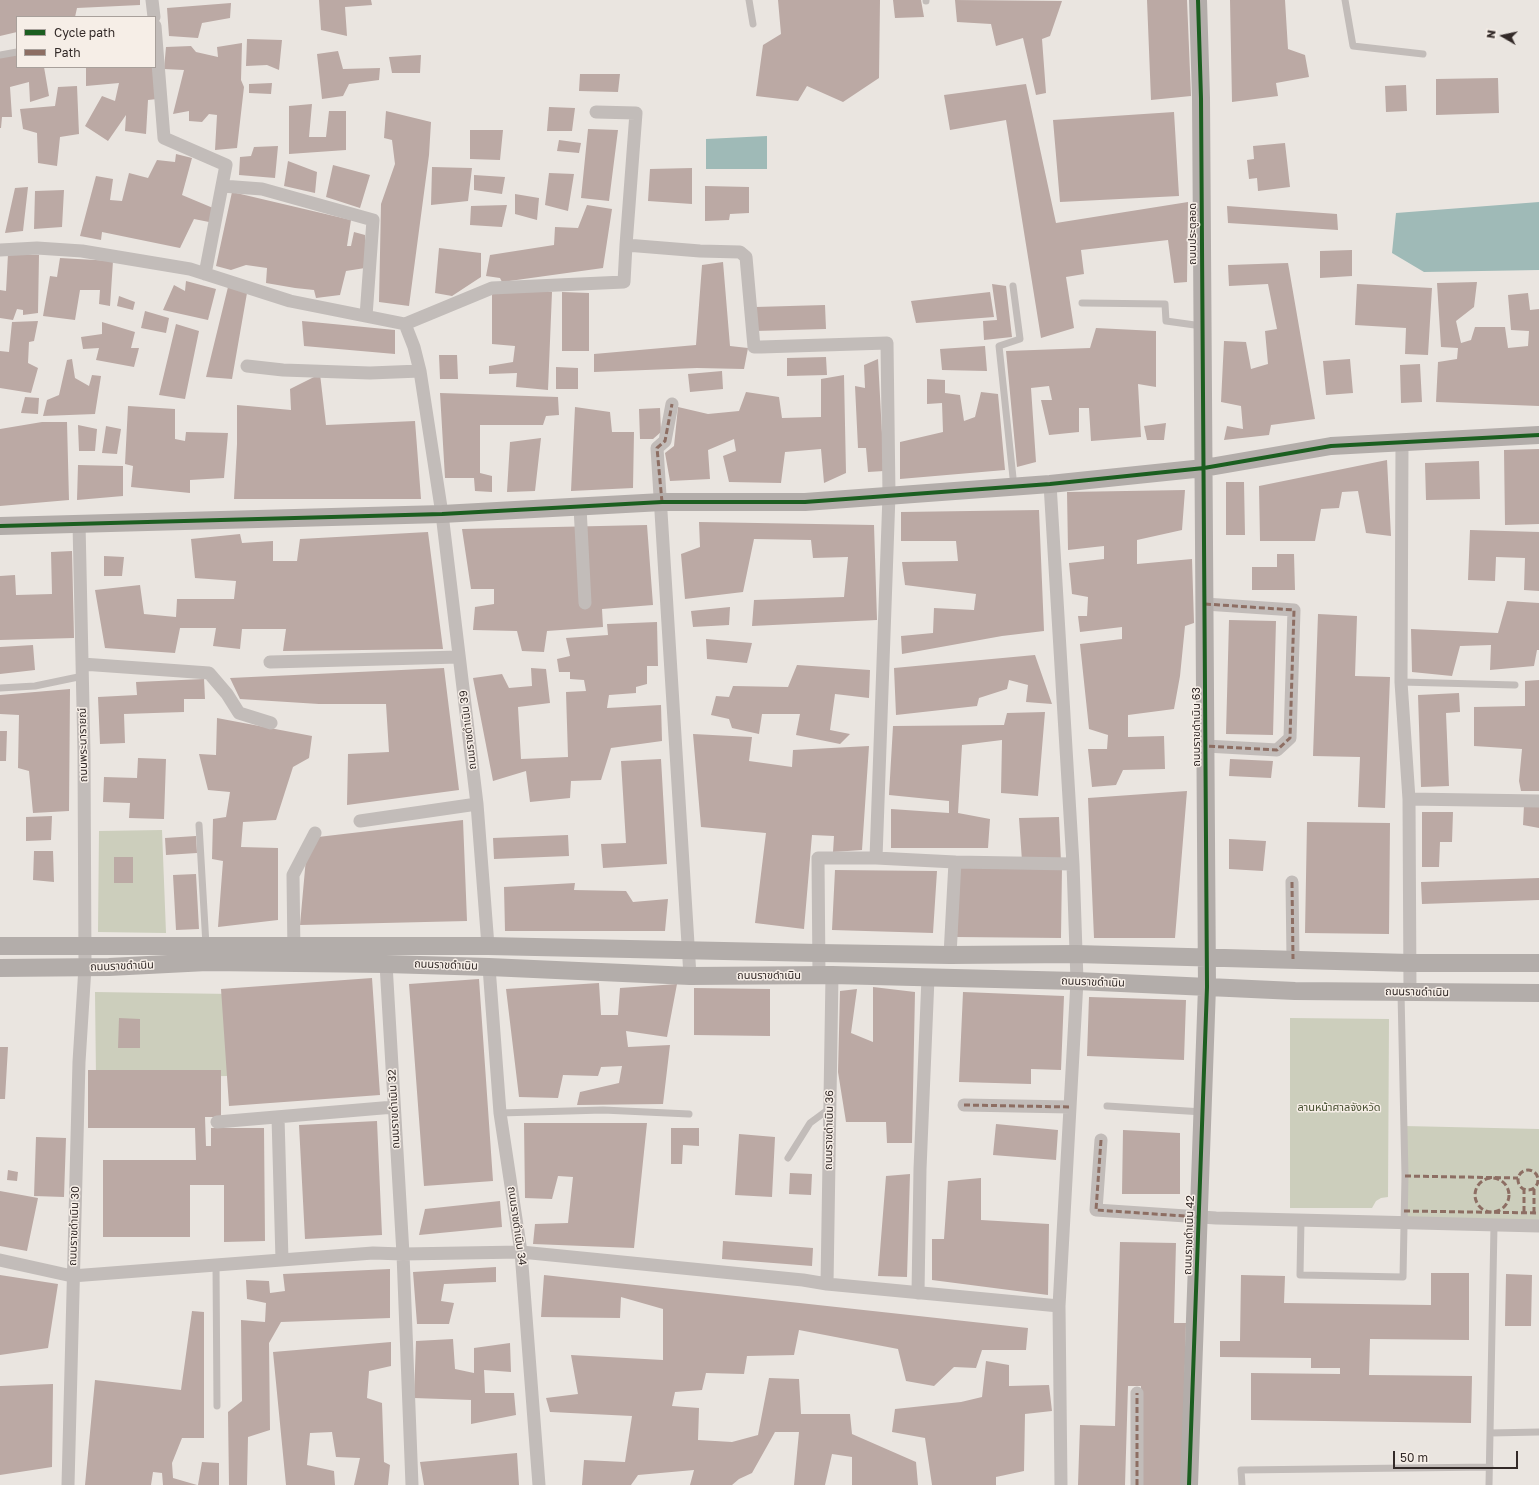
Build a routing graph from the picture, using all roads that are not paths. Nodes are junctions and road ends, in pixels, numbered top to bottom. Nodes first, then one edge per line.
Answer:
1 (152, 0) edge
2 (749, 0) edge
3 (1198, 0) edge
4 (1345, 0) edge
5 (154, 16) edge
6 (753, 24) dead end
7 (156, 39) edge
8 (16, 52) edge
9 (1423, 54) dead end
10 (0, 55) edge
11 (596, 112) dead end
12 (222, 186) junction
13 (626, 245) junction
14 (0, 250) edge
15 (204, 274) junction
16 (1013, 286) dead end
17 (1082, 303) dead end
18 (366, 316) junction
19 (405, 324) junction
20 (1203, 326) junction
21 (247, 366) dead end
22 (420, 371) junction
23 (672, 404) dead end
24 (1539, 435) edge
25 (1402, 442) junction
26 (1204, 468) junction
27 (1050, 484) junction
28 (1014, 487) junction
29 (889, 495) junction
30 (662, 502) junction
31 (580, 507) junction
32 (442, 514) junction
33 (79, 524) junction
34 (0, 526) edge
35 (585, 603) dead end
36 (1205, 604) junction
37 (459, 657) junction
38 (270, 662) dead end
39 (82, 670) junction
40 (1402, 682) junction
41 (1515, 685) dead end
42 (0, 688) edge
43 (271, 723) dead end
44 (1206, 746) junction
45 (1408, 799) junction
46 (1539, 801) edge
47 (476, 804) junction
48 (360, 821) dead end
49 (199, 825) dead end
50 (316, 833) dead end
51 (876, 858) junction
52 (955, 862) junction
53 (1073, 864) junction
54 (1292, 882) dead end
55 (0, 946) edge
56 (85, 946) junction
57 (488, 946) junction
58 (688, 951) junction
59 (207, 953) junction
60 (818, 953) junction
61 (294, 954) junction
62 (1076, 954) junction
63 (950, 955) junction
64 (1207, 957) junction
65 (1293, 959) junction
66 (1410, 963) junction
67 (1539, 963) edge
68 (386, 964) junction
69 (85, 967) junction
70 (489, 967) junction
71 (0, 968) edge
72 (690, 976) junction
73 (825, 976) junction
74 (928, 978) junction
75 (1077, 981) junction
76 (1207, 986) junction
77 (1406, 992) junction
78 (1539, 993) edge
79 (964, 1104) dead end
80 (1106, 1106) dead end
81 (394, 1107) junction
82 (1070, 1107) junction
83 (829, 1109) junction
84 (1203, 1112) junction
85 (500, 1113) junction
86 (688, 1114) dead end
87 (278, 1117) junction
88 (217, 1122) dead end
89 (1101, 1140) dead end
90 (788, 1158) dead end
91 (1199, 1217) junction
92 (1301, 1220) junction
93 (1404, 1223) junction
94 (1494, 1226) junction
95 (1539, 1226) edge
96 (521, 1252) junction
97 (403, 1254) junction
98 (0, 1260) edge
99 (282, 1260) junction
100 (216, 1265) junction
101 (72, 1276) junction
102 (827, 1284) junction
103 (918, 1293) junction
104 (1059, 1306) junction
105 (1137, 1393) dead end
106 (218, 1406) dead end
107 (1539, 1432) edge
108 (1490, 1433) junction
109 (1490, 1467) junction
110 (68, 1485) edge
111 (412, 1485) edge
112 (539, 1485) edge
113 (1061, 1485) edge
114 (1137, 1485) edge
115 (1189, 1485) edge
116 (1242, 1485) edge
117 (1489, 1485) edge

1 - 5 street
2 - 6 lane
3 - 20 street, ถนนประตูลอด
4 - 9 lane
7 - 12 street
8 - 10 lane
11 - 13 street
12 - 15 street
12 - 18 street
13 - 19 street
13 - 29 street
14 - 15 street
15 - 18 street
16 - 28 lane
17 - 20 lane
18 - 19 street
19 - 22 street, ถนนราชดำเนิน 39
20 - 26 street, ถนนประตูลอด
21 - 22 street
22 - 32 street, ถนนราชดำเนิน 39
23 - 30 street
24 - 25 street
25 - 26 street
25 - 40 street
26 - 27 street
26 - 36 street, ถนนราขดำเนิน 63
27 - 28 street
27 - 53 street
28 - 29 street
29 - 30 street
29 - 51 street
30 - 31 street
30 - 58 street
31 - 32 street
31 - 35 street
32 - 33 street
32 - 37 street, ถนนราชดำเนิน 39
33 - 34 street
33 - 39 street, ถนนพระนารายณ์
36 - 44 street, ถนนราขดำเนิน 63
36 - 44 street
37 - 38 street
37 - 47 street, ถนนราชดำเนิน 39
39 - 42 lane
39 - 43 street
39 - 56 street, ถนนพระนารายณ์
40 - 41 lane
40 - 45 street
44 - 64 street, ถนนราขดำเนิน 63
45 - 46 street
45 - 66 street
47 - 48 street
47 - 57 street, ถนนราชดำเนิน 39
49 - 59 lane
50 - 61 street
51 - 52 street
51 - 60 street, ถนนราขดำเนิน 36
52 - 53 street
52 - 63 street
53 - 62 street
54 - 65 street
55 - 56 street, ถนนราขดำเนิน
56 - 59 street, ถนนราขดำเนิน
56 - 69 street, ถนนพระนารายณ์
57 - 58 street, ถนนราขดำเนิน
57 - 61 street, ถนนราขดำเนิน
57 - 70 street
58 - 60 street, ถนนราขดำเนิน
58 - 72 street
59 - 61 street, ถนนราขดำเนิน
59 - 69 street, ถนนราขดำเนิน
60 - 63 street, ถนนราขดำเนิน
60 - 73 street, ถนนราขดำเนิน 36
61 - 68 street, ถนนราขดำเนิน
62 - 63 street, ถนนราขดำเนิน
62 - 64 street, ถนนราขดำเนิน
62 - 75 street
64 - 65 street, ถนนราขดำเนิน
64 - 76 street, ถนนราขดำเนิน 63
65 - 66 street, ถนนราขดำเนิน
66 - 67 street, ถนนราขดำเนิน
66 - 77 street
68 - 70 street, ถนนราขดำเนิน
68 - 81 street, ถนนราขดำเนิน 32
69 - 71 street, ถนนราขดำเนิน
69 - 101 street, ถนนราขดำเนิน 30
70 - 72 street, ถนนราขดำเนิน
70 - 85 street, ถนนราชดำเนิน 34
72 - 73 street, ถนนราขดำเนิน
73 - 74 street, ถนนราขดำเนิน
73 - 83 street, ถนนราขดำเนิน 36
74 - 75 street, ถนนราขดำเนิน
74 - 103 street
75 - 76 street, ถนนราขดำเนิน
75 - 82 street
76 - 77 street, ถนนราขดำเนิน
76 - 84 street, ถนนราขดำเนิน 42
77 - 78 street, ถนนราขดำเนิน
77 - 93 lane
79 - 82 street
80 - 84 lane
81 - 87 street
81 - 97 street, ถนนราขดำเนิน 32
82 - 104 street
83 - 90 lane
83 - 102 street, ถนนราขดำเนิน 36
84 - 91 street, ถนนราขดำเนิน 42
85 - 86 lane
85 - 96 street, ถนนราชดำเนิน 34
87 - 88 street
87 - 99 street
89 - 91 street
91 - 92 street
91 - 115 street, ถนนราขดำเนิน 42
92 - 93 street
92 - 93 lane
93 - 94 street
94 - 95 street
94 - 108 lane
96 - 97 street
96 - 102 street
96 - 112 street, ถนนราชดำเนิน 34
97 - 99 street
97 - 111 street, ถนนราขดำเนิน 32
98 - 101 street
99 - 100 street
100 - 101 street
100 - 106 lane
101 - 110 street, ถนนราขดำเนิน 30
102 - 103 street
103 - 104 street
104 - 113 street
105 - 114 street
107 - 108 lane
108 - 109 lane
109 - 116 lane
109 - 117 lane

